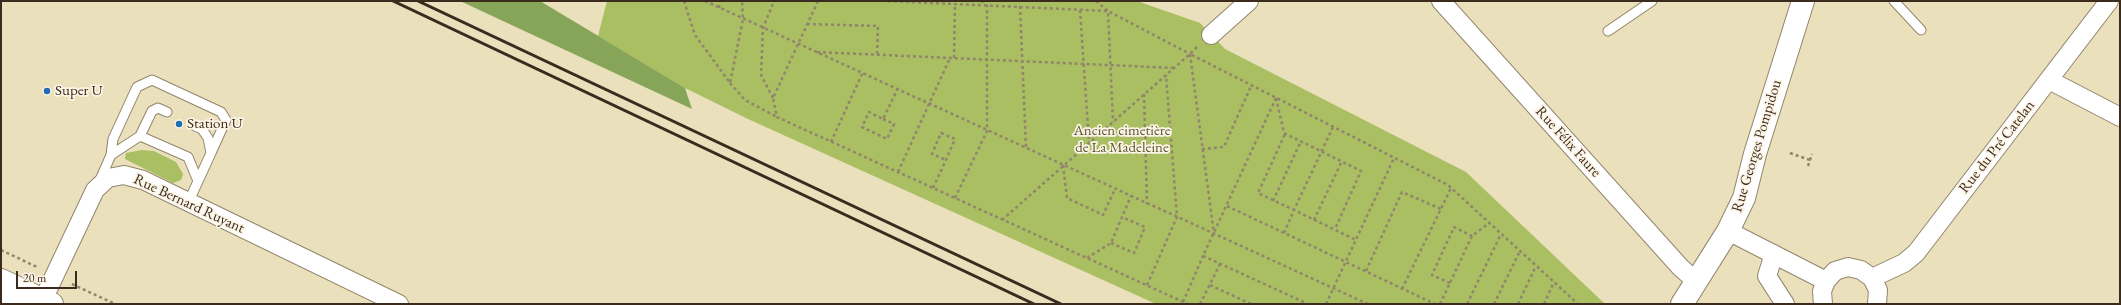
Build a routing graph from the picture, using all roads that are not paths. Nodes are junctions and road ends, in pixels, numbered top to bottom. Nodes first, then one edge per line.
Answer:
1 (1249, 1) edge
2 (1441, 1) edge
3 (1652, 1) edge
4 (1802, 1) edge
5 (1894, 1) edge
6 (2109, 1) edge
7 (1921, 30) dead end
8 (1608, 31) dead end
9 (1211, 35) road end
10 (2049, 80) junction
11 (167, 112) dead end
12 (2120, 117) edge
13 (195, 126) dead end
14 (140, 136) junction
15 (211, 153) junction
16 (112, 155) junction
17 (198, 181) junction
18 (95, 190) junction
19 (188, 203) junction
20 (1728, 231) junction
21 (1774, 254) junction
22 (1872, 278) junction
23 (1, 280) edge
24 (1826, 280) junction
25 (1696, 281) junction
26 (1, 298) edge
27 (46, 303) edge
28 (13, 304) edge
29 (399, 304) edge
30 (1682, 304) edge
31 (1785, 304) edge
32 (1823, 304) edge
33 (1877, 304) edge

1 - 9 street
2 - 25 street, Rue Félix Faure
3 - 8 lane
4 - 20 street, Rue Georges Pompidou
5 - 7 lane
6 - 10 street, Rue du Pré Catelan
10 - 12 street
10 - 22 street, Rue du Pré Catelan
11 - 14 lane
13 - 15 lane
14 - 16 lane
14 - 17 lane
15 - 16 lane
15 - 17 lane
16 - 18 lane
17 - 19 lane
18 - 19 street, Rue Bernard Ruyant
18 - 27 street, Rue Bernard Ruyant
19 - 29 street, Rue Bernard Ruyant
20 - 21 street
20 - 25 street, Rue Georges Pompidou
21 - 24 street
21 - 31 street
22 - 24 street
22 - 33 street
23 - 27 street
24 - 32 street
25 - 30 street, Rue Georges Pompidou
26 - 28 street

